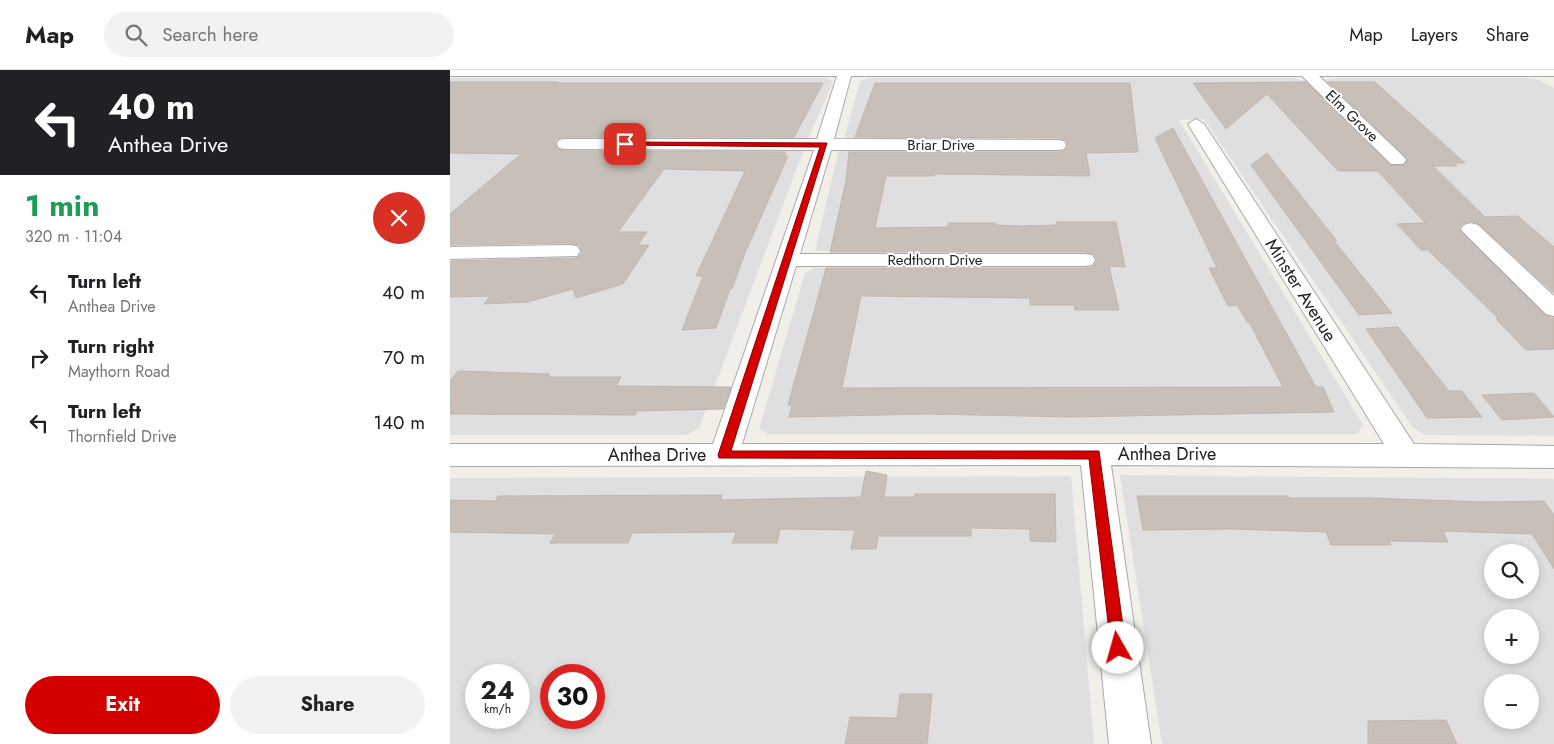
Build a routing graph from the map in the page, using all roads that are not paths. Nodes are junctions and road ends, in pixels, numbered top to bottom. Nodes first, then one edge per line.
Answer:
1 (792, 71) edge
2 (1400, 71) edge
3 (450, 72) edge
4 (1554, 72) edge
5 (845, 73) junction
6 (1307, 73) junction
7 (1196, 124) dead end
8 (566, 143) dead end
9 (824, 145) junction
10 (1058, 145) dead end
11 (1396, 160) dead end
12 (1470, 230) dead end
13 (569, 251) dead end
14 (450, 253) edge
15 (787, 260) junction
16 (1084, 260) dead end
17 (1554, 309) edge
18 (450, 454) edge
19 (1095, 454) junction
20 (724, 455) junction
21 (1406, 455) junction
22 (1554, 458) edge
23 (1130, 744) edge

1 - 3 street
1 - 5 street
2 - 4 street
2 - 6 street
5 - 6 street
5 - 9 street
6 - 11 street, Elm Grove
7 - 21 street, Minster Avenue
8 - 9 street, Briar Drive
9 - 10 street, Briar Drive
9 - 15 street
12 - 17 street
13 - 14 street
15 - 16 street, Redthorn Drive
15 - 20 street
18 - 20 street, Anthea Drive
19 - 20 street, Anthea Drive
19 - 21 street, Anthea Drive
19 - 23 street
21 - 22 street, Anthea Drive

